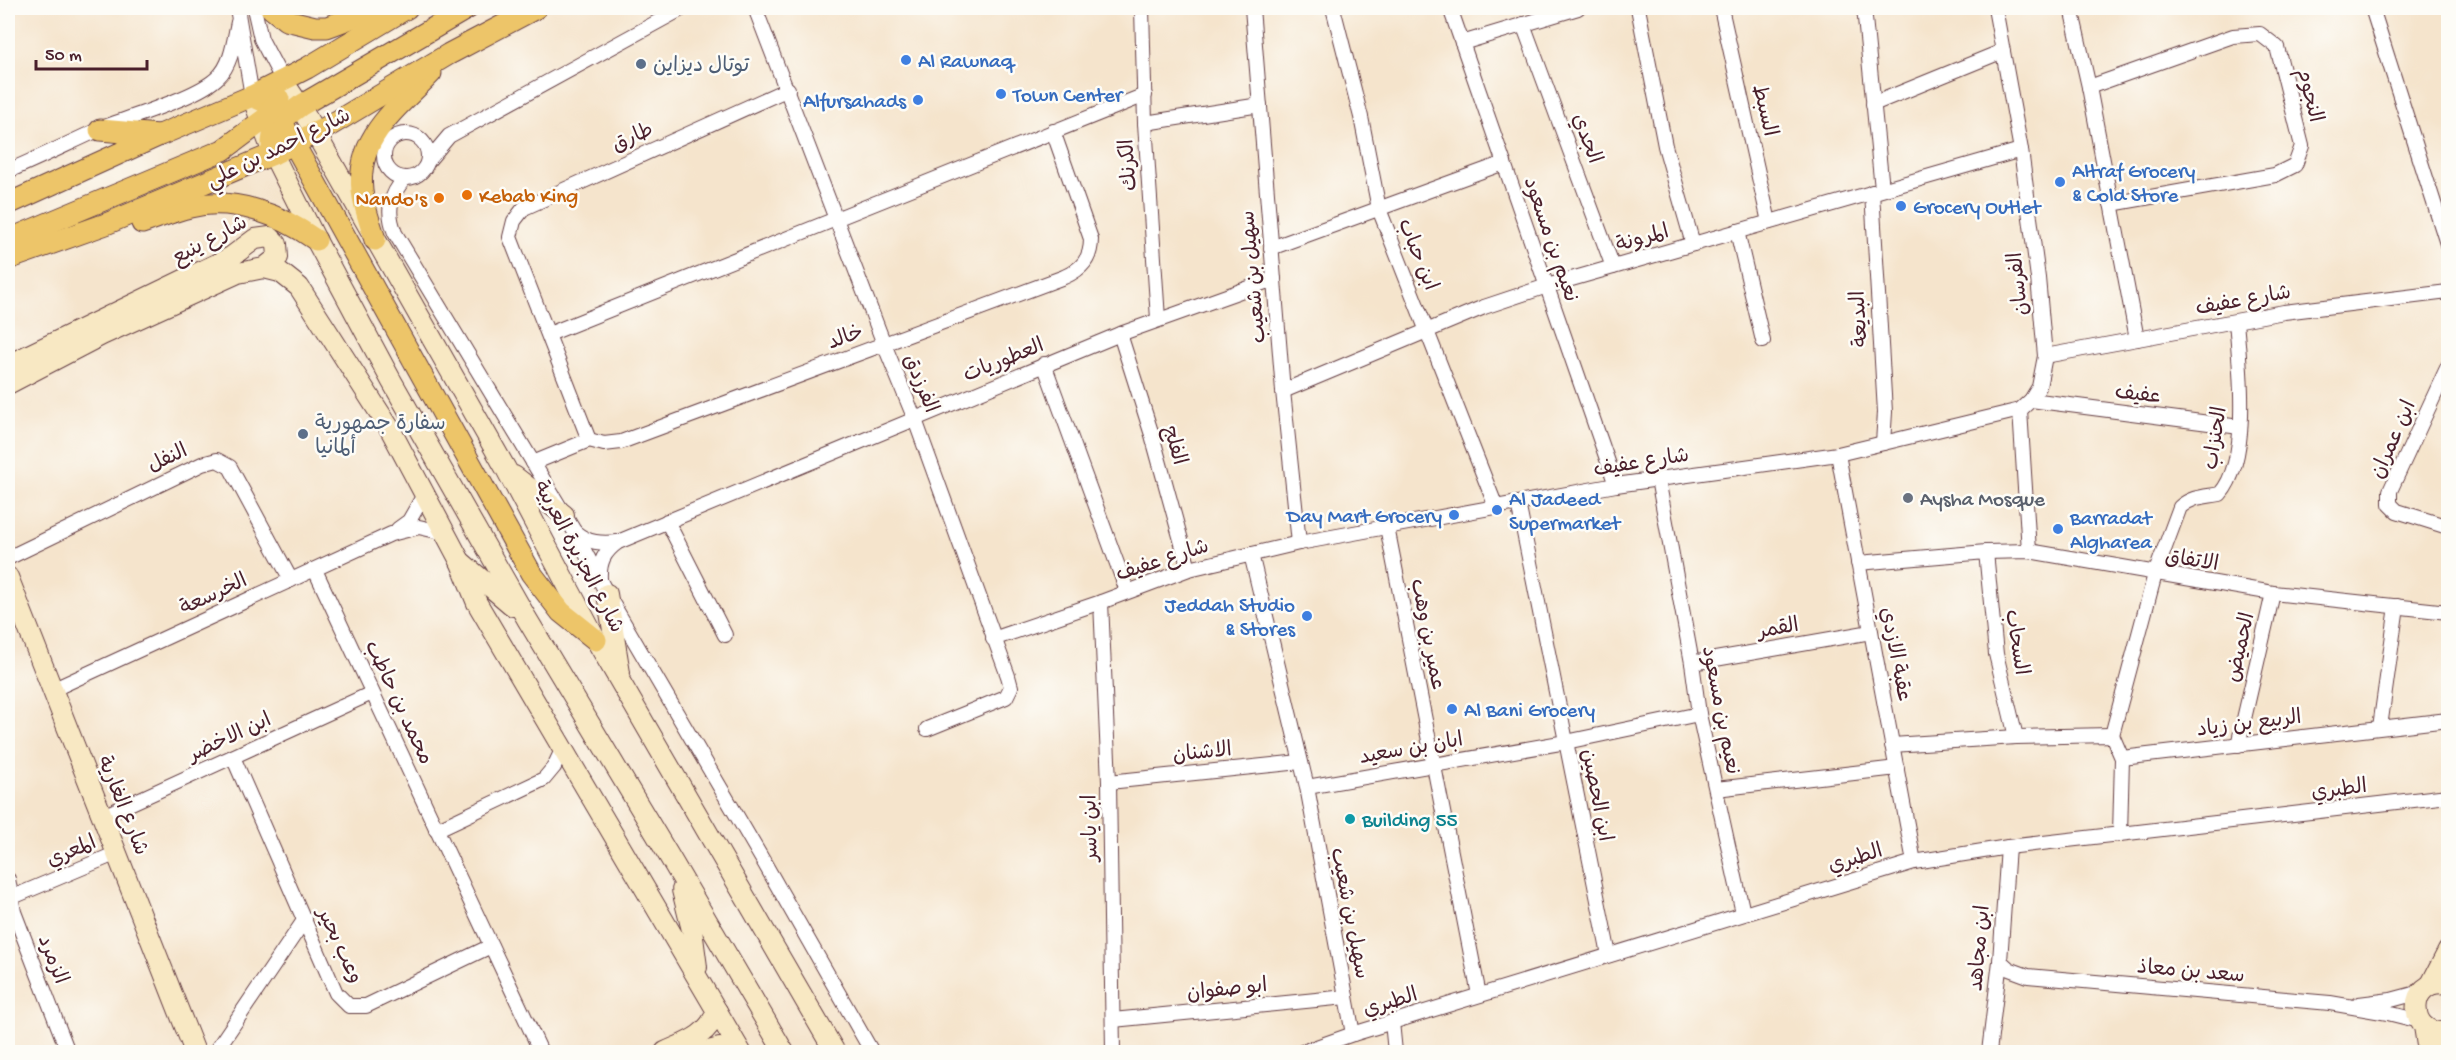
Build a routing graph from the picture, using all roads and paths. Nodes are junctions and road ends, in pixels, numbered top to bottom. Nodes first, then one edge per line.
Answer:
1 (254, 8) edge
2 (271, 8) edge
3 (468, 8) edge
4 (536, 8) edge
5 (683, 8) edge
6 (755, 8) edge
7 (1142, 8) edge
8 (1252, 8) edge
9 (1332, 8) edge
10 (1450, 8) edge
11 (1578, 8) edge
12 (1638, 8) edge
13 (1721, 8) edge
14 (1864, 8) edge
15 (1995, 8) edge
16 (2071, 8) edge
17 (2372, 8) edge
18 (1558, 11) edge
19 (399, 12) edge
20 (238, 15) edge
21 (1523, 24) junction
22 (1462, 43) junction
23 (2003, 51) junction
24 (449, 54) junction
25 (283, 81) junction
26 (2089, 87) junction
27 (788, 89) junction
28 (1145, 95) junction
29 (252, 96) junction
30 (1874, 104) junction
31 (1260, 105) junction
32 (300, 106) junction
33 (272, 117) junction
34 (1145, 123) junction
35 (100, 129) junction
36 (1053, 131) junction
37 (315, 133) junction
38 (160, 135) junction
39 (449, 136) junction
40 (422, 140) junction
41 (294, 143) junction
42 (2021, 150) junction
43 (273, 154) junction
44 (428, 161) junction
45 (1504, 164) junction
46 (8, 171) edge
47 (405, 178) junction
48 (1877, 191) junction
49 (8, 204) edge
50 (2111, 204) junction
51 (1379, 209) junction
52 (836, 218) junction
53 (1769, 222) junction
54 (1737, 231) junction
55 (8, 240) edge
56 (316, 240) junction
57 (375, 240) junction
58 (1693, 244) junction
59 (2448, 247) edge
60 (1271, 248) junction
61 (8, 259) edge
62 (1613, 267) junction
63 (8, 268) edge
64 (264, 268) junction
65 (1274, 279) junction
66 (1547, 286) junction
67 (2448, 292) edge
68 (1158, 319) junction
69 (2236, 322) junction
70 (1428, 332) junction
71 (549, 334) junction
72 (1120, 334) junction
73 (2137, 339) junction
74 (1763, 340) dead end
75 (884, 344) junction
76 (2045, 356) junction
77 (1044, 364) junction
78 (8, 365) edge
79 (2448, 366) edge
80 (391, 380) junction
81 (8, 384) edge
82 (1283, 391) junction
83 (2031, 400) junction
84 (2020, 410) junction
85 (914, 417) junction
86 (2240, 427) junction
87 (589, 440) junction
88 (1883, 443) junction
89 (1838, 454) junction
90 (533, 463) junction
91 (410, 466) junction
92 (506, 469) junction
93 (1658, 479) junction
94 (1616, 484) junction
95 (426, 493) junction
96 (1518, 503) junction
97 (1496, 507) junction
98 (667, 521) junction
99 (568, 522) junction
100 (1387, 527) junction
101 (2448, 527) edge
102 (445, 533) junction
103 (391, 534) junction
104 (618, 542) junction
105 (1299, 543) junction
106 (2029, 551) junction
107 (1986, 552) junction
108 (1251, 554) junction
109 (8, 558) edge
110 (460, 561) junction
111 (1858, 563) junction
112 (1189, 569) junction
113 (315, 570) junction
114 (2155, 574) junction
115 (291, 580) junction
116 (9, 585) edge
117 (603, 587) junction
118 (1127, 591) junction
119 (2273, 593) junction
120 (1101, 602) junction
121 (2397, 606) junction
122 (2448, 612) edge
123 (527, 619) junction
124 (1871, 632) junction
125 (725, 635) dead end
126 (993, 639) junction
127 (596, 640) junction
128 (1692, 663) junction
129 (620, 679) junction
130 (52, 690) junction
131 (372, 693) junction
132 (1699, 714) junction
133 (2448, 720) edge
134 (2380, 727) junction
135 (927, 729) dead end
136 (2112, 735) junction
137 (2016, 737) junction
138 (1566, 742) junction
139 (1892, 745) junction
140 (2238, 746) junction
141 (563, 748) junction
142 (233, 757) junction
143 (2122, 758) junction
144 (1300, 762) junction
145 (1433, 765) junction
146 (1897, 768) junction
147 (1109, 782) junction
148 (1306, 787) junction
149 (1716, 789) junction
150 (2446, 798) edge
151 (103, 816) junction
152 (436, 830) junction
153 (2120, 834) junction
154 (2007, 848) junction
155 (117, 853) junction
156 (669, 856) junction
157 (1914, 861) junction
158 (8, 879) edge
159 (9, 898) edge
160 (1743, 913) junction
161 (305, 919) junction
162 (491, 946) junction
163 (2448, 951) edge
164 (1609, 955) junction
165 (2000, 961) junction
166 (698, 976) junction
167 (2028, 976) junction
168 (2434, 987) edge
169 (1996, 993) junction
170 (1479, 995) junction
171 (1346, 997) junction
172 (2351, 1006) junction
173 (717, 1011) junction
174 (1113, 1020) junction
175 (1392, 1023) junction
176 (2422, 1023) junction
177 (2448, 1032) edge
178 (1353, 1034) junction
179 (68, 1053) edge
180 (195, 1053) edge
181 (215, 1053) edge
182 (541, 1053) edge
183 (665, 1053) edge
184 (705, 1053) edge
185 (740, 1053) edge
186 (784, 1053) edge
187 (835, 1053) edge
188 (872, 1053) edge
189 (1113, 1053) edge
190 (1302, 1053) edge
191 (1395, 1053) edge
192 (1989, 1053) edge
193 (2428, 1053) edge
194 (2442, 1053) edge

1 - 25 street
2 - 19 main road
3 - 32 main road
4 - 24 main road, شارع احمد بن علي
5 - 39 street
6 - 27 street, الفرزدق
7 - 28 street, الكرنك
8 - 31 street, سهيل بن شعيب
9 - 51 street, ابن حباب
10 - 22 street, نعيم بن مسعود
11 - 18 street
12 - 58 street
13 - 53 street, السبط
14 - 30 street, البديعة
15 - 23 street, الفرسان
16 - 26 street
17 - 59 street
18 - 21 street
19 - 25 main road
20 - 29 street
20 - 35 street
21 - 22 street
21 - 62 street, الجدي
22 - 45 street, نعيم بن مسعود
23 - 30 street
23 - 42 street, الفرسان
24 - 37 main road, شارع احمد بن علي
24 - 57 main road
25 - 29 main road
25 - 32 main road, شارع الجزيرة العربية
25 - 33 main road
26 - 50 street
26 - 50 street, النجوم
27 - 52 street, الفرزدق
27 - 71 street, طارق
28 - 34 street, الكرنك
28 - 36 street
29 - 33 main road
29 - 38 main road
30 - 48 street, البديعة
31 - 34 street
31 - 60 street, سهيل بن شعيب
32 - 33 main road
32 - 37 main road, شارع الجزيرة العربية
33 - 41 main road
33 - 43 main road
33 - 55 main road
34 - 68 street, الكرنك
35 - 38 main road
35 - 46 street
36 - 52 street
36 - 75 street, خالد
37 - 41 main road, شارع احمد بن علي
37 - 57 main road, شارع الجزيرة العربية
38 - 49 main road
39 - 40 street
39 - 44 street
40 - 44 street
40 - 47 street
41 - 43 main road, شارع احمد بن علي
41 - 127 main road
42 - 48 street, المرونة
42 - 76 street, الفرسان
43 - 56 main road
43 - 61 main road, شارع احمد بن علي
44 - 47 street
45 - 51 street
45 - 66 street, نعيم بن مسعود
47 - 90 street, شارع الجزيرة العربية
48 - 53 street, المرونة
48 - 88 street, البديعة
50 - 73 street
51 - 60 street
51 - 70 street, ابن حباب
52 - 71 street
52 - 75 street, الفرزدق
53 - 54 street, المرونة
54 - 58 street, المرونة
54 - 74 street
56 - 63 main road
56 - 80 main road
57 - 92 main road, شارع الجزيرة العربية
58 - 62 street, المرونة
60 - 65 street, سهيل بن شعيب
62 - 66 street, المرونة
64 - 78 main road, شارع ينبع
64 - 81 main road, شارع ينبع
64 - 91 main road
65 - 68 street, العطوريات
65 - 82 street, سهيل بن شعيب
66 - 70 street, المرونة
66 - 94 street, نعيم بن مسعود
67 - 69 street, شارع عفيف
68 - 72 street, العطوريات
69 - 73 street, شارع عفيف
69 - 86 street, الحنزاب
70 - 82 street, المرونة
70 - 97 street, ابن حباب
71 - 87 street
72 - 77 street, العطوريات
72 - 112 street, الفلج
73 - 76 street, شارع عفيف
75 - 85 street, الفرزدق
75 - 87 street, خالد
76 - 83 street, الفرسان
77 - 85 street, العطوريات
77 - 118 street
79 - 101 street, ابن عمران
80 - 91 main road
80 - 123 main road
82 - 105 street, سهيل بن شعيب
83 - 84 street, الفرسان
83 - 86 street, عفيف
84 - 88 street, شارع عفيف
84 - 106 street
85 - 98 street, العطوريات
85 - 126 street, الفرزدق
86 - 114 street, الحنزاب
87 - 90 street
88 - 89 street, شارع عفيف
89 - 93 street, شارع عفيف
89 - 111 street, عقبة الازدي
90 - 99 street, شارع الجزيرة العربية
91 - 95 main road
92 - 99 main road
92 - 127 main road, شارع الجزيرة العربية
93 - 94 street, شارع عفيف
93 - 128 street, نعيم بن مسعود
94 - 96 street, شارع عفيف
95 - 102 main road
95 - 103 street, الخرسعة
96 - 97 street, شارع عفيف
96 - 138 street, ابن الحصين
97 - 100 street, شارع عفيف
98 - 104 street, العطوريات
98 - 125 street
99 - 104 street, العطوريات
99 - 117 street, شارع الجزيرة العربية
100 - 105 street, شارع عفيف
100 - 145 street, عمير بن وهب
102 - 103 street, الخرسعة
102 - 110 main road
103 - 113 street, الخرسعة
104 - 117 street
105 - 108 street, شارع عفيف
106 - 107 street, الاتفاق
106 - 114 street, الاتفاق
107 - 111 street, الاتفاق
107 - 137 street, السحاب
108 - 112 street, شارع عفيف
108 - 144 street, سهيل بن شعيب
109 - 115 street, النفل
110 - 123 main road
110 - 141 main road
111 - 124 street, عقبة الازدي
112 - 118 street, شارع عفيف
113 - 115 street, الخرسعة
113 - 131 street, محمد بن حاطب
114 - 119 street, الاتفاق
114 - 136 street, الحنزاب
115 - 130 street, الخرسعة
116 - 130 main road, شارع الغارية
117 - 129 main road
117 - 188 street, شارع الجزيرة العربية
118 - 120 street, شارع عفيف
119 - 121 street, الاتفاق
119 - 140 street, الحميض
120 - 126 street, شارع عفيف
120 - 147 street, ابن ياسر
121 - 122 street, الاتفاق
121 - 134 street
123 - 156 main road
124 - 128 street, القمر
124 - 139 street, عقبة الازدي
126 - 135 street, الفرزدق
127 - 129 main road, شارع الجزيرة العربية
128 - 132 street, نعيم بن مسعود
129 - 187 main road, شارع الجزيرة العربية
130 - 151 main road, شارع الغارية
131 - 142 street, ابن الاخضر
131 - 152 street, محمد بن حاطب
132 - 138 street, ابان بن سعيد
132 - 149 street, نعيم بن مسعود
133 - 134 street, الربيع بن زياد
134 - 140 street, الربيع بن زياد
136 - 137 street
136 - 143 street
137 - 139 street
138 - 145 street, ابان بن سعيد
138 - 164 street, ابن الحصين
139 - 146 street, عقبة الازدي
140 - 143 street, الربيع بن زياد
141 - 152 street
141 - 166 main road
142 - 151 street, ابن الاخضر
142 - 161 street, وعب بحير
143 - 153 street
144 - 147 street, الاشنان
144 - 148 street, سهيل بن شعيب
145 - 148 street, ابان بن سعيد
145 - 170 street, عمير بن وهب
146 - 149 street
146 - 157 street, عقبة الازدي
147 - 174 street, ابن ياسر
148 - 171 street, سهيل بن شعيب
149 - 160 street, نعيم بن مسعود
150 - 153 street, الطبري
151 - 155 main road, شارع الغارية
152 - 162 street, محمد بن حاطب
153 - 154 street, الطبري
154 - 157 street, الطبري
154 - 165 street, ابن مجاهد
155 - 159 street, المعري
155 - 180 main road, شارع الغارية
156 - 166 main road
156 - 186 main road
157 - 160 street, الطبري
158 - 159 street, الزمرد
159 - 179 street, الزمرد
160 - 164 street, الطبري
161 - 162 street, وعب بحير
161 - 181 street
162 - 182 street, محمد بن حاطب
163 - 168 main road
164 - 170 street, الطبري
165 - 167 street, سعد بن معاذ
165 - 169 street, ابن مجاهد
166 - 173 main road
167 - 169 street
167 - 172 street, سعد بن معاذ
168 - 172 street, سعد بن معاذ
168 - 176 main road
169 - 192 street, ابن مجاهد
170 - 175 street, الطبري
171 - 174 street, ابو صفوان
171 - 178 street, سهيل بن شعيب
172 - 176 street, سعد بن معاذ
173 - 183 main road
173 - 185 main road
174 - 189 street, ابن ياسر
175 - 178 street, الطبري
175 - 191 street
176 - 177 main road
176 - 193 main road
177 - 194 main road
178 - 190 street, الطبري
184 - 185 main road

